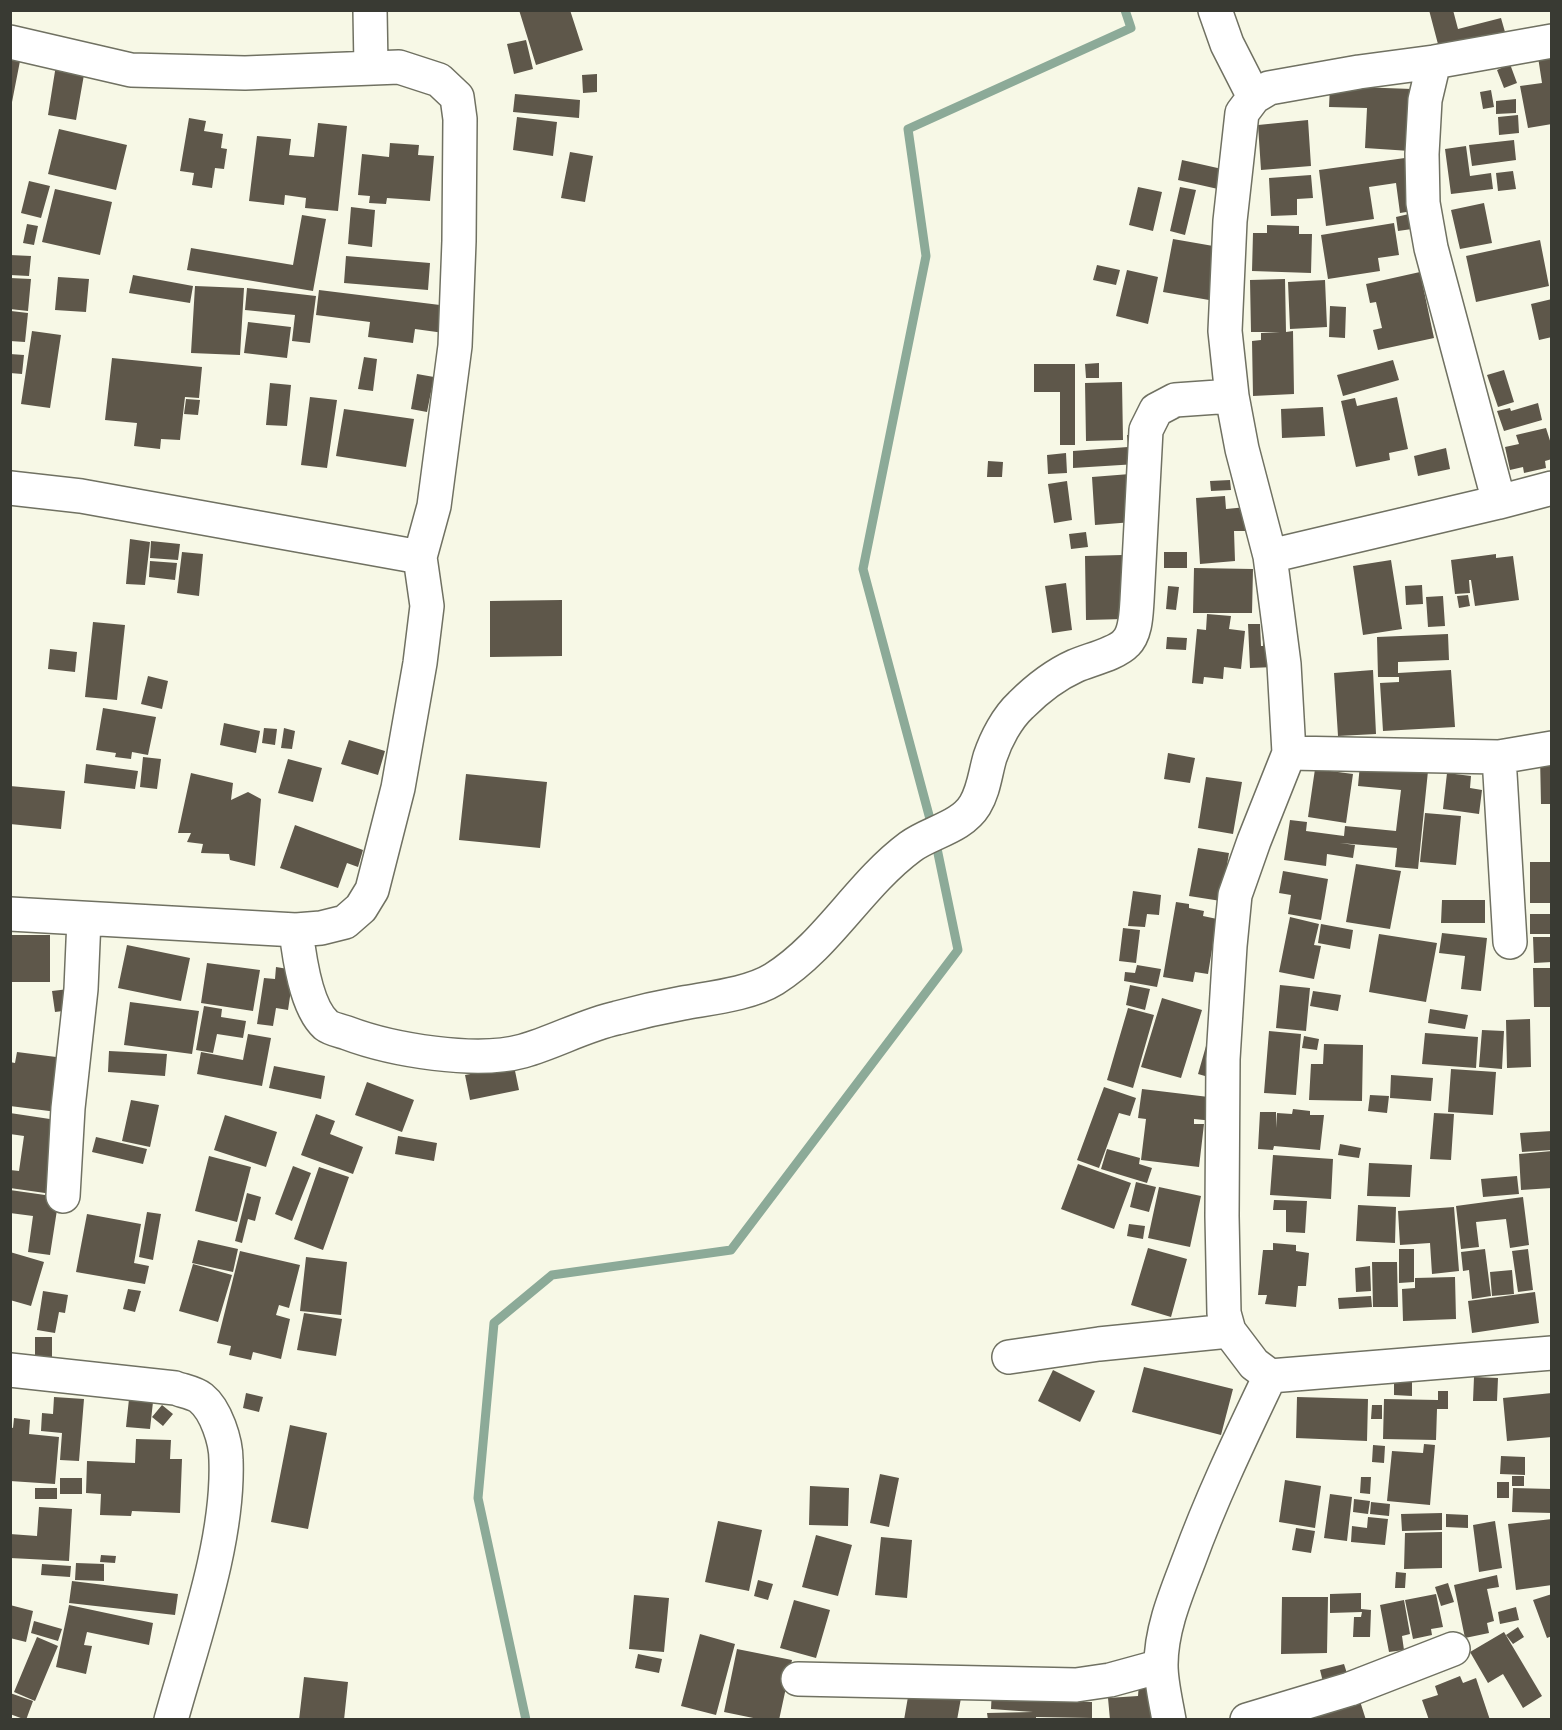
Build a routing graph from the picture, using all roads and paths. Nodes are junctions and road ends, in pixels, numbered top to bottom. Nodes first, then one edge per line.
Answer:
1 (370, 10) edge
2 (1215, 10) edge
3 (1551, 41) edge
4 (10, 42) edge
5 (1434, 62) junction
6 (371, 67) junction
7 (1254, 97) junction
8 (1232, 396) junction
9 (10, 488) edge
10 (1551, 488) edge
11 (1499, 502) junction
12 (1270, 556) junction
13 (420, 557) junction
14 (1551, 748) edge
15 (1289, 753) junction
16 (1499, 757) junction
17 (10, 914) edge
18 (84, 919) junction
19 (296, 930) junction
20 (1510, 942) dead end
21 (63, 1196) dead end
22 (1229, 1331) junction
23 (1551, 1353) edge
24 (1009, 1357) dead end
25 (10, 1370) edge
26 (1270, 1376) junction
27 (1453, 1649) dead end
28 (1161, 1666) junction
29 (798, 1679) dead end
30 (171, 1719) edge
31 (1169, 1719) edge
32 (1247, 1719) edge

1 - 6 street
2 - 7 street
3 - 5 street
4 - 6 street
5 - 7 street
5 - 11 street
6 - 13 street
7 - 8 street
8 - 12 street
8 - 19 street
9 - 13 street
10 - 11 street
11 - 12 street
12 - 15 street
13 - 19 street
14 - 16 street
15 - 16 street
15 - 22 street
16 - 20 street
17 - 18 street
18 - 19 street
18 - 21 street
22 - 24 street
22 - 26 street
23 - 26 street
25 - 30 street
26 - 28 street
27 - 32 street
28 - 29 street
28 - 31 street

